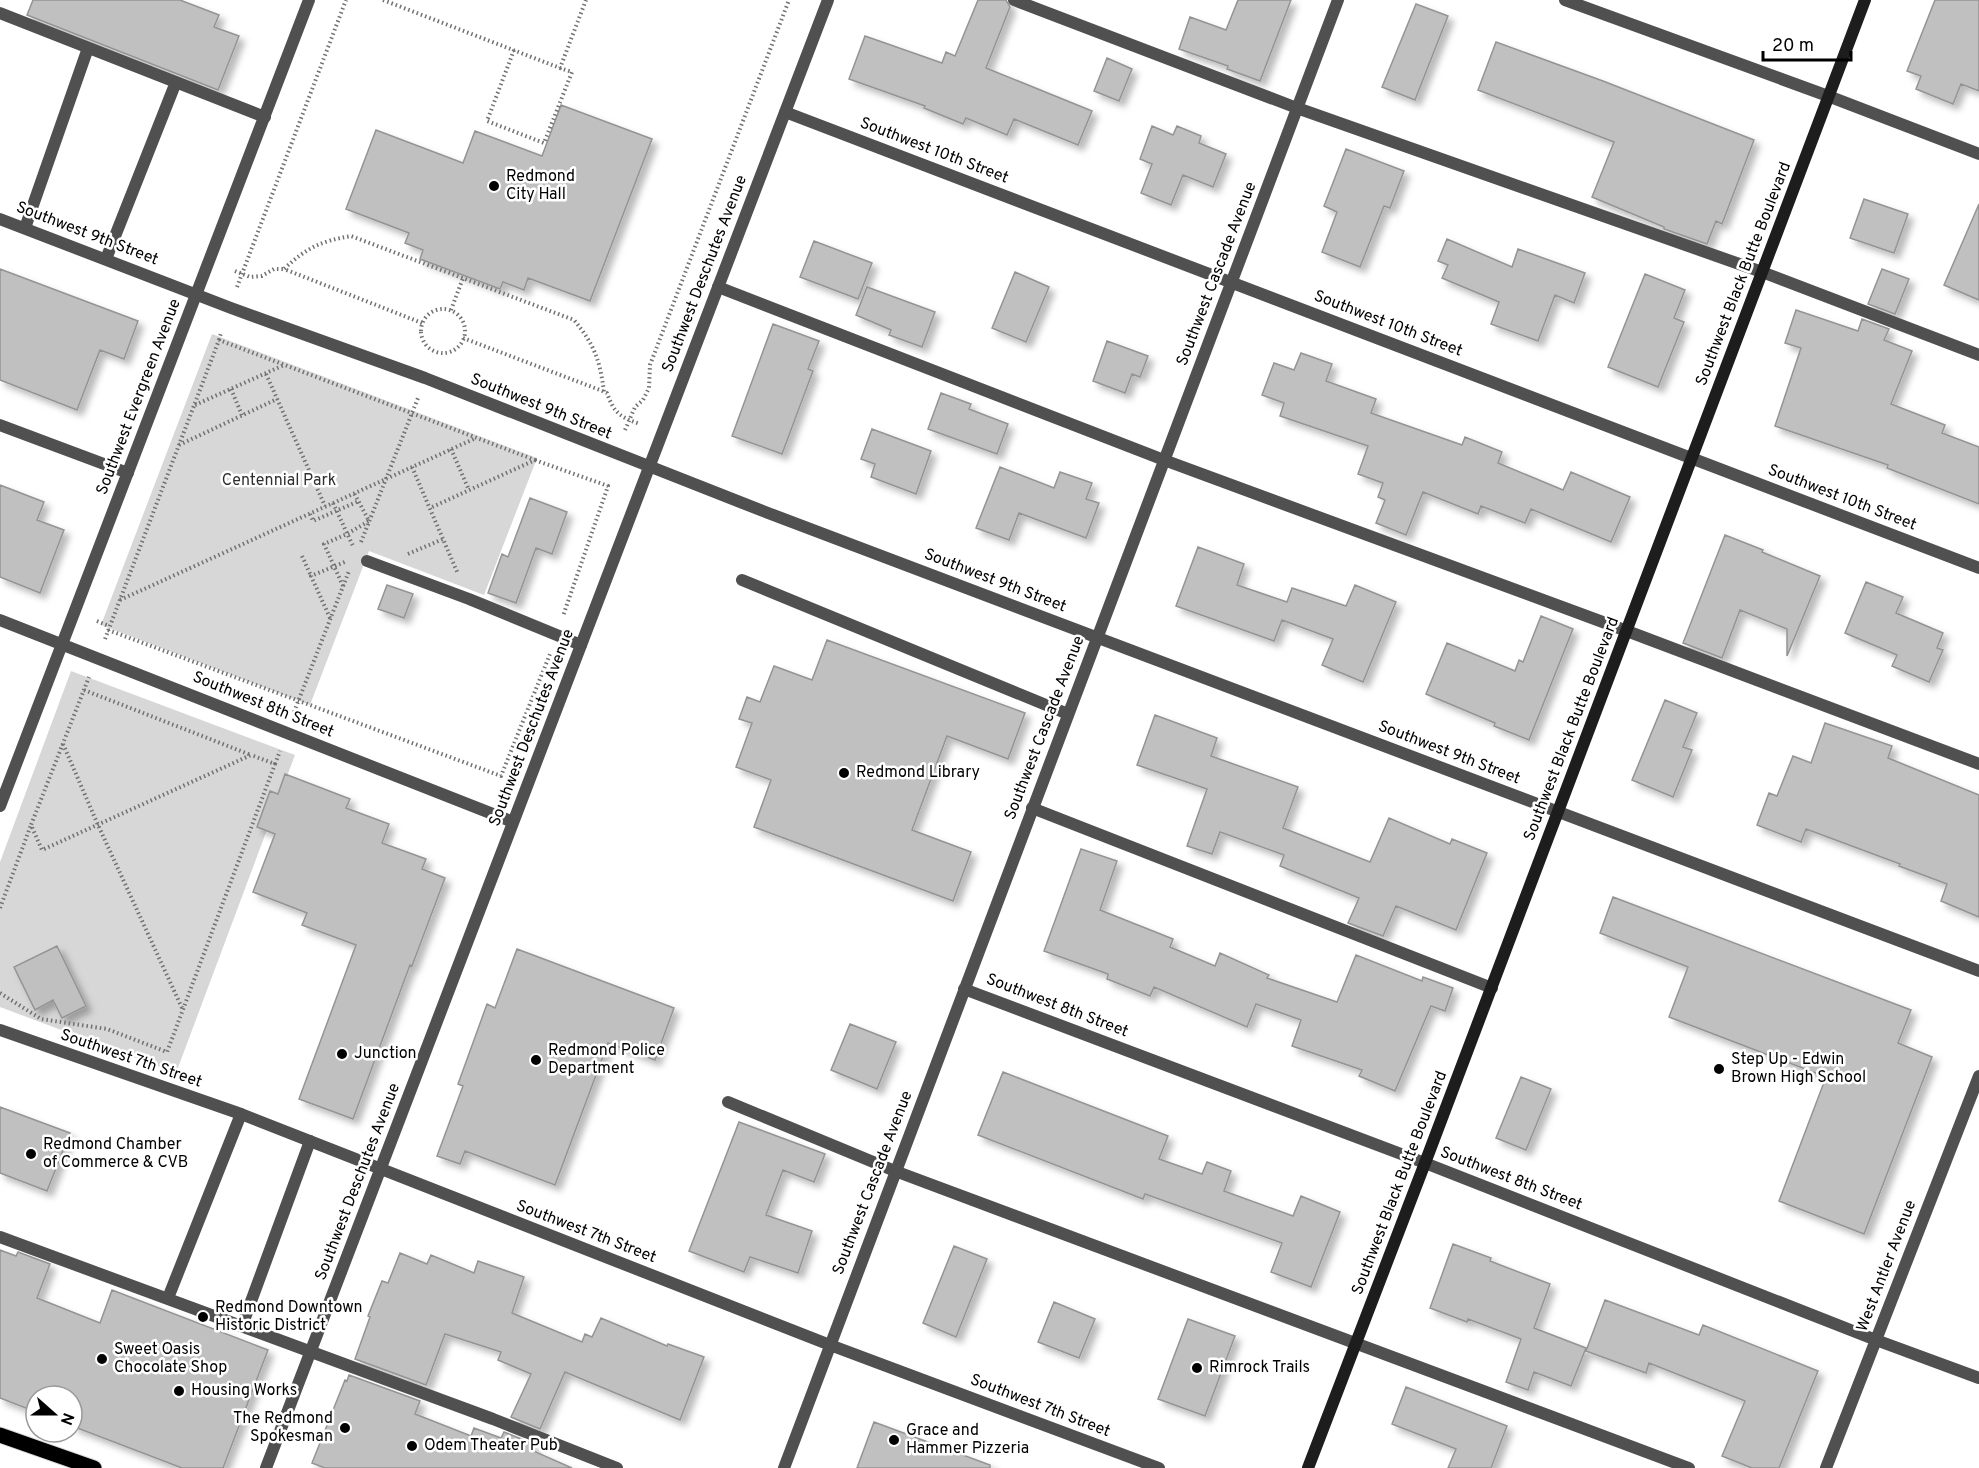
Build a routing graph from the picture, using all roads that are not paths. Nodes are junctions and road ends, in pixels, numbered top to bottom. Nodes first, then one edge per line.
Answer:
1 (309, 0) edge
2 (828, 0) edge
3 (1014, 0) edge
4 (1338, 0) edge
5 (1565, 0) edge
6 (1864, 0) edge
7 (0, 13) edge
8 (88, 48) junction
9 (176, 82) junction
10 (1828, 96) junction
11 (1297, 108) junction
12 (785, 112) junction
13 (265, 117) junction
14 (1979, 154) edge
15 (0, 219) edge
16 (25, 228) junction
17 (106, 259) junction
18 (1762, 272) junction
19 (1232, 281) junction
20 (718, 287) junction
21 (197, 294) junction
22 (1979, 355) edge
23 (0, 425) edge
24 (1692, 459) junction
25 (1164, 460) junction
26 (649, 468) junction
27 (128, 473) junction
28 (362, 557) road end
29 (1979, 568) edge
30 (742, 580) dead end
31 (0, 620) edge
32 (1627, 631) junction
33 (1097, 638) junction
34 (62, 643) junction
35 (581, 645) junction
36 (1068, 714) junction
37 (1979, 764) edge
38 (0, 806) edge
39 (1032, 808) junction
40 (1558, 812) junction
41 (513, 822) junction
42 (1979, 971) edge
43 (1492, 988) junction
44 (964, 989) junction
45 (0, 1030) edge
46 (1979, 1076) edge
47 (728, 1102) dead end
48 (241, 1114) junction
49 (310, 1141) junction
50 (1425, 1163) junction
51 (381, 1168) junction
52 (896, 1171) junction
53 (0, 1237) edge
54 (168, 1298) junction
55 (242, 1326) junction
56 (1876, 1340) junction
57 (1356, 1342) junction
58 (830, 1345) junction
59 (310, 1352) junction
60 (1979, 1378) edge
61 (0, 1435) edge
62 (94, 1468) edge
63 (266, 1468) edge
64 (617, 1468) edge
65 (784, 1468) edge
66 (1159, 1468) edge
67 (1308, 1468) edge
68 (1689, 1468) edge
69 (1826, 1468) edge

1 - 13 street, Southwest Evergreen Avenue
2 - 12 street, Southwest Deschutes Avenue
3 - 11 street
4 - 11 street, Southwest Cascade Avenue
5 - 10 street
6 - 10 street, Southwest Black Butte Boulevard
7 - 8 street
8 - 9 street
8 - 16 street
9 - 13 street
9 - 17 street
10 - 14 street
10 - 18 street, Southwest Black Butte Boulevard
11 - 18 street
11 - 19 street, Southwest Cascade Avenue
12 - 19 street, Southwest 10th Street
12 - 20 street, Southwest Deschutes Avenue
13 - 21 street, Southwest Evergreen Avenue
15 - 16 street, Southwest 9th Street
16 - 17 street, Southwest 9th Street
17 - 21 street, Southwest 9th Street
18 - 22 street
18 - 24 street, Southwest Black Butte Boulevard
19 - 24 street, Southwest 10th Street
19 - 25 street, Southwest Cascade Avenue
20 - 25 street
20 - 26 street, Southwest Deschutes Avenue
21 - 26 street, Southwest 9th Street
21 - 27 street, Southwest Evergreen Avenue
23 - 27 street
24 - 29 street, Southwest 10th Street
24 - 32 street, Southwest Black Butte Boulevard
25 - 32 street
25 - 33 street, Southwest Cascade Avenue
26 - 33 street, Southwest 9th Street
26 - 35 street, Southwest Deschutes Avenue
27 - 34 street, Southwest Evergreen Avenue
28 - 35 street
30 - 36 street
31 - 34 street, Southwest 8th Street
32 - 37 street
32 - 40 street, Southwest Black Butte Boulevard
33 - 36 street, Southwest Cascade Avenue
33 - 40 street, Southwest 9th Street
34 - 38 street, Southwest Evergreen Avenue
34 - 41 street, Southwest 8th Street
35 - 41 street, Southwest Deschutes Avenue
36 - 39 street, Southwest Cascade Avenue
39 - 43 street
39 - 44 street, Southwest Cascade Avenue
40 - 42 street, Southwest 9th Street
40 - 43 street, Southwest Black Butte Boulevard
41 - 51 street, Southwest Deschutes Avenue
43 - 50 street, Southwest Black Butte Boulevard
44 - 50 street, Southwest 8th Street
44 - 52 street, Southwest Cascade Avenue
45 - 48 street, Southwest 7th Street
46 - 56 street, West Antler Avenue
47 - 52 street
48 - 49 street, Southwest 7th Street
48 - 54 street
49 - 51 street, Southwest 7th Street
49 - 55 street
50 - 56 street, Southwest 8th Street
50 - 57 street, Southwest Black Butte Boulevard
51 - 58 street, Southwest 7th Street
51 - 59 street, Southwest Deschutes Avenue
52 - 57 street
52 - 58 street, Southwest Cascade Avenue
53 - 54 street
54 - 55 street
55 - 59 street
56 - 60 street, Southwest 8th Street
56 - 69 street, West Antler Avenue
57 - 67 street, Southwest Black Butte Boulevard
57 - 68 street
58 - 65 street, Southwest Cascade Avenue
58 - 66 street, Southwest 7th Street
59 - 63 street, Southwest Deschutes Avenue
59 - 64 street
61 - 62 main road

